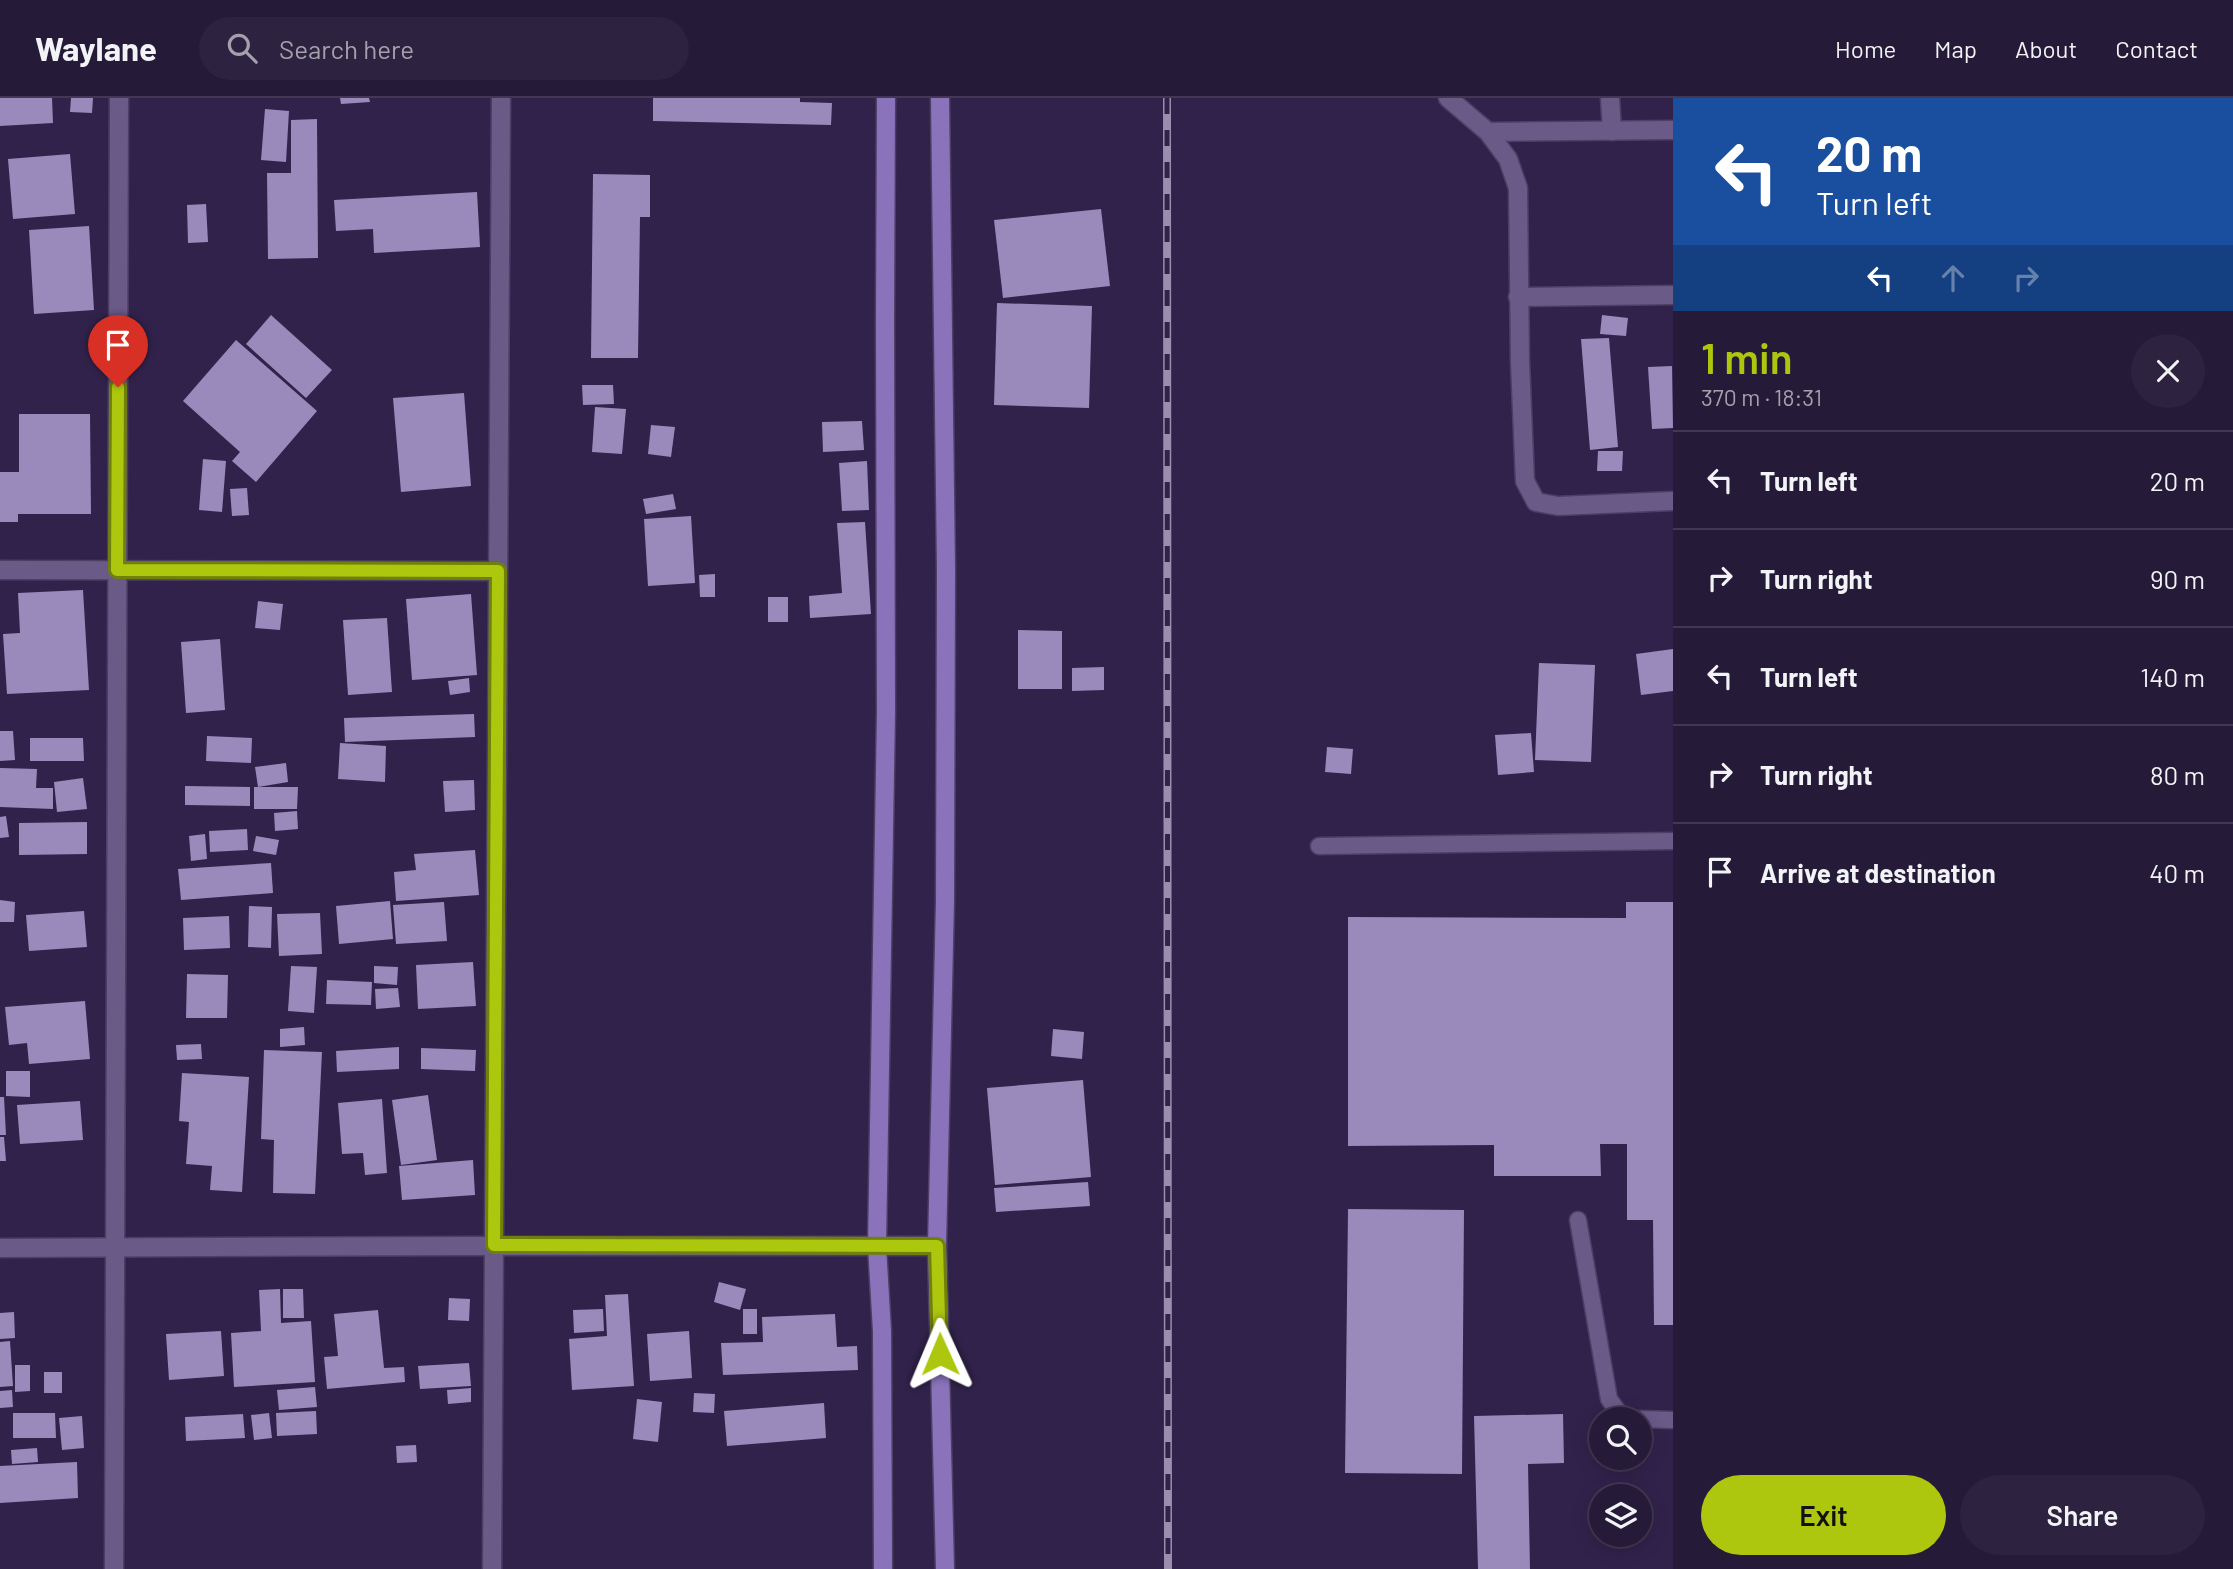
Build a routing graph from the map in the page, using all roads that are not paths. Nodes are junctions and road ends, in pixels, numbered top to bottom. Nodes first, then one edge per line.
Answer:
1 (119, 98) edge
2 (501, 98) edge
3 (886, 98) edge
4 (940, 98) edge
5 (1448, 98) edge
6 (1610, 98) edge
7 (1673, 130) edge
8 (1612, 131) junction
9 (1488, 132) junction
10 (1673, 295) edge
11 (1518, 297) junction
12 (1673, 501) edge
13 (0, 569) edge
14 (117, 570) junction
15 (498, 571) junction
16 (1673, 841) edge
17 (1319, 846) dead end
18 (1578, 1220) dead end
19 (494, 1245) junction
20 (877, 1246) junction
21 (937, 1246) junction
22 (0, 1248) edge
23 (115, 1248) junction
24 (1615, 1407) edge
25 (1652, 1419) edge
26 (1673, 1420) edge
27 (114, 1569) edge
28 (492, 1569) edge
29 (883, 1569) edge
30 (945, 1569) edge

1 - 14 street
2 - 15 street
3 - 20 main road
4 - 21 main road
5 - 9 street
6 - 8 street
7 - 8 street
8 - 9 street
9 - 11 street
10 - 11 street
11 - 12 street
13 - 14 street
14 - 15 street
14 - 23 street
15 - 19 street
16 - 17 lane
18 - 24 lane
19 - 20 street
19 - 23 street
19 - 28 street
20 - 21 street
20 - 29 main road
21 - 30 main road
22 - 23 street
23 - 27 street
25 - 26 lane

